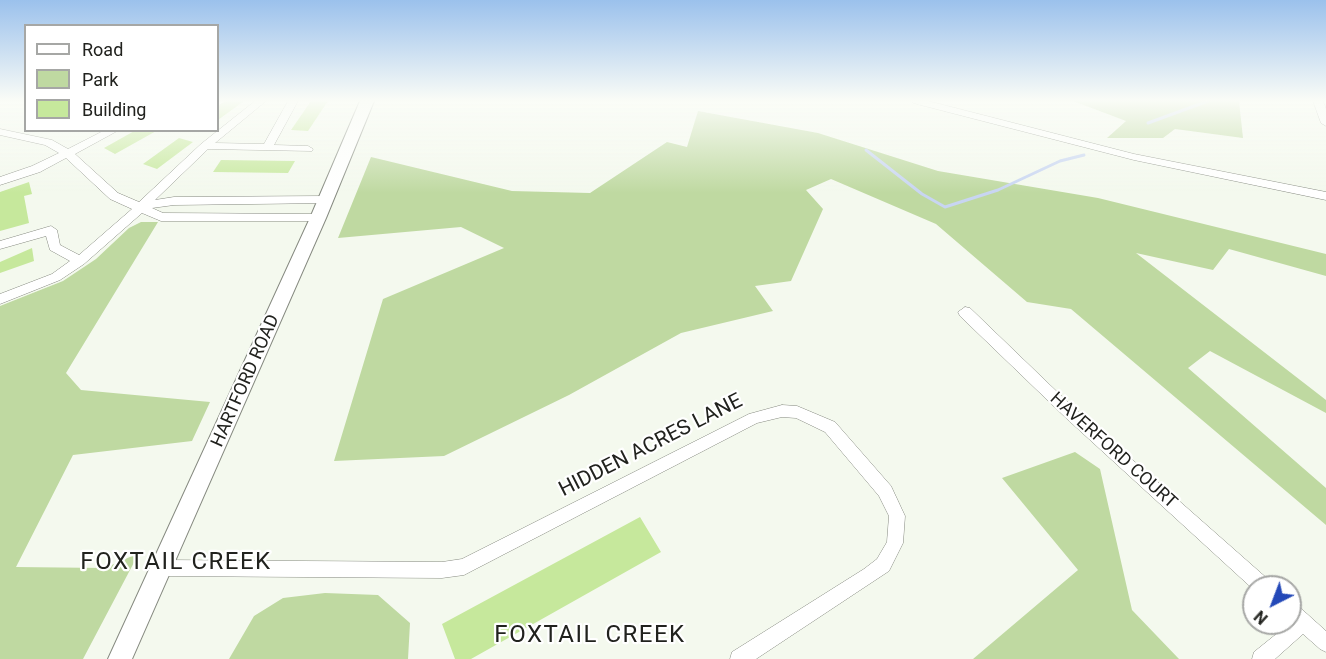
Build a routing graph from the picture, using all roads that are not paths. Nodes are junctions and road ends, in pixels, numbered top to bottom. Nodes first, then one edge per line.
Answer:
1 (0, 132) edge
2 (110, 132) edge
3 (223, 132) edge
4 (276, 132) edge
5 (354, 132) edge
6 (1036, 132) edge
7 (205, 146) junction
8 (267, 148) junction
9 (308, 149) dead end
10 (67, 153) junction
11 (0, 181) edge
12 (1326, 196) edge
13 (142, 206) junction
14 (322, 209) junction
15 (0, 245) edge
16 (80, 261) junction
17 (0, 299) edge
18 (965, 312) dead end
19 (163, 568) junction
20 (1251, 575) edge
21 (1302, 621) edge
22 (1281, 635) edge
23 (1326, 643) edge
24 (120, 659) edge
25 (739, 659) edge
26 (1261, 659) edge

1 - 10 street
2 - 10 street
3 - 7 street
4 - 8 street
5 - 14 main road, HARTFORD ROAD
6 - 12 street
7 - 8 street
7 - 13 street
8 - 9 street
10 - 11 street
10 - 13 street
13 - 14 street
13 - 14 street
13 - 16 street
14 - 19 main road, HARTFORD ROAD
15 - 16 street
16 - 17 street
18 - 20 street, HAVERFORD COURT
19 - 24 main road, HARTFORD ROAD
19 - 25 street, HIDDEN ACRES LANE
21 - 23 street
22 - 26 street

